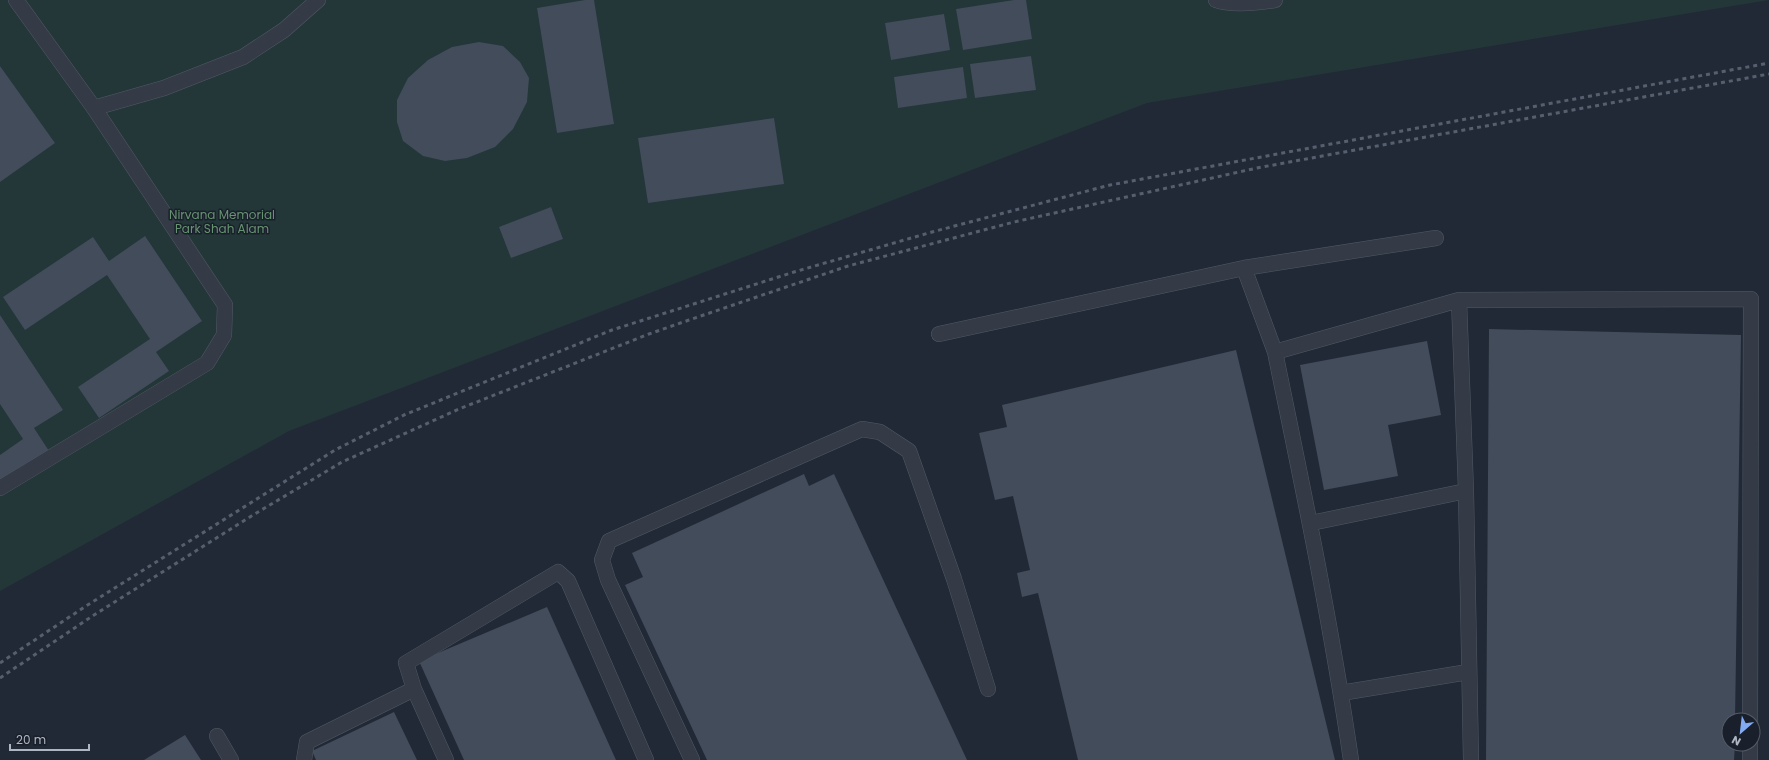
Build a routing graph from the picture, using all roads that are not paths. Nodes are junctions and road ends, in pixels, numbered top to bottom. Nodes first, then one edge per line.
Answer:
1 (16, 0) edge
2 (318, 0) edge
3 (1216, 0) edge
4 (1275, 0) edge
5 (94, 108) junction
6 (1436, 238) dead end
7 (1244, 268) junction
8 (1459, 300) junction
9 (939, 334) dead end
10 (1275, 352) junction
11 (0, 488) edge
12 (1466, 491) junction
13 (1311, 523) junction
14 (1468, 672) junction
15 (414, 689) junction
16 (988, 689) dead end
17 (1341, 693) junction
18 (1750, 712) edge
19 (216, 736) dead end
20 (231, 760) edge
21 (304, 760) edge
22 (446, 760) edge
23 (646, 760) edge
24 (692, 760) edge
25 (1351, 760) edge
26 (1471, 760) edge

1 - 5 lane
2 - 5 lane
3 - 4 lane
5 - 11 lane
6 - 7 lane
7 - 9 lane
7 - 10 lane
8 - 10 lane
8 - 12 lane
8 - 18 lane
10 - 13 lane
12 - 13 lane
12 - 14 lane
13 - 17 lane
14 - 17 lane
14 - 26 lane
15 - 21 lane
15 - 22 lane
15 - 23 lane
16 - 24 lane
17 - 25 lane
19 - 20 lane

